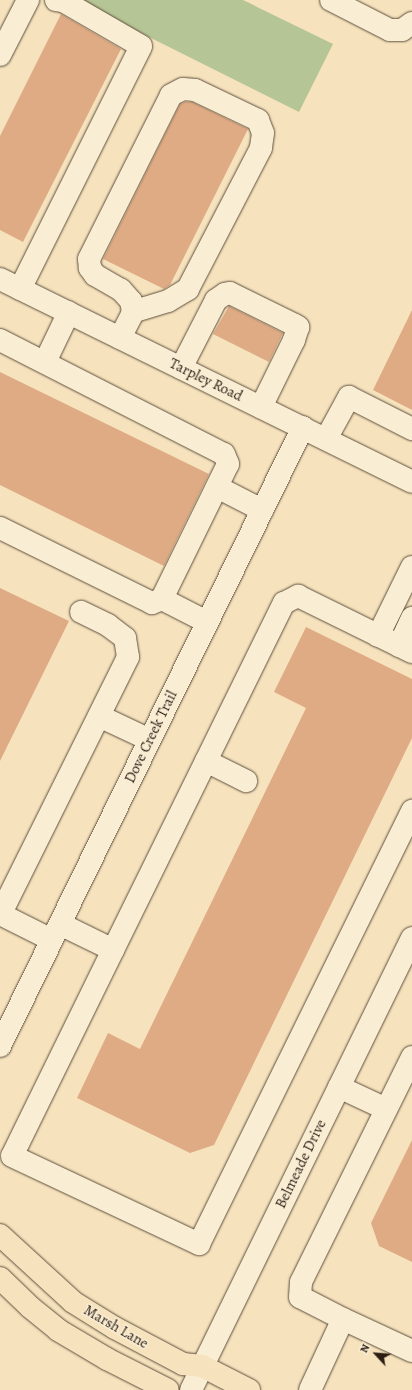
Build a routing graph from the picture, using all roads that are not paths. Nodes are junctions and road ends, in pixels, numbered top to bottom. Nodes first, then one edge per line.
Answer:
1 (28, 0) edge
2 (56, 0) edge
3 (331, 0) edge
4 (412, 23) edge
5 (0, 55) edge
6 (0, 279) edge
7 (20, 289) junction
8 (69, 312) junction
9 (133, 312) junction
10 (120, 338) junction
11 (0, 340) edge
12 (45, 362) junction
13 (181, 368) junction
14 (261, 407) junction
15 (303, 428) junction
16 (412, 429) edge
17 (326, 439) junction
18 (412, 482) edge
19 (217, 487) junction
20 (262, 510) junction
21 (0, 528) edge
22 (412, 566) edge
23 (162, 599) junction
24 (81, 612) dead end
25 (412, 618) edge
26 (207, 622) junction
27 (378, 636) junction
28 (406, 649) edge
29 (99, 716) junction
30 (150, 740) junction
31 (206, 761) junction
32 (246, 780) dead end
33 (412, 811) edge
34 (0, 914) edge
35 (56, 932) junction
36 (412, 938) edge
37 (113, 950) junction
38 (1, 1043) edge
39 (412, 1057) edge
40 (339, 1087) junction
41 (386, 1109) junction
42 (0, 1235) edge
43 (0, 1278) edge
44 (344, 1319) junction
45 (412, 1352) edge
46 (202, 1366) junction
47 (168, 1390) edge
48 (191, 1390) edge
49 (250, 1390) edge
50 (310, 1390) edge

1 - 5 street
2 - 7 street
3 - 4 street
6 - 7 street, Tarpley Road
7 - 8 street, Tarpley Road
8 - 10 street, Tarpley Road
8 - 12 street
9 - 9 street
9 - 10 street
10 - 13 street, Tarpley Road
11 - 12 street
12 - 19 street
13 - 14 street, Tarpley Road
13 - 14 street
14 - 15 street, Tarpley Road
15 - 17 street, Tarpley Road
15 - 20 street, Dove Creek Trail
16 - 17 street
17 - 18 street, Tarpley Road
19 - 20 street
19 - 23 street
20 - 26 street, Dove Creek Trail
21 - 23 street
22 - 27 street
23 - 26 street
24 - 29 street
25 - 28 street
26 - 30 street, Dove Creek Trail
27 - 28 street
27 - 31 street
29 - 30 street
29 - 34 street
30 - 35 street, Dove Creek Trail
31 - 32 street
31 - 37 street
33 - 37 street
34 - 35 street
35 - 37 street
35 - 38 street, Dove Creek Trail
36 - 40 street, Belmeade Drive
39 - 41 street
40 - 41 street
40 - 46 street, Belmeade Drive
41 - 44 street
42 - 46 main road, Marsh Lane
43 - 47 main road, Marsh Lane
44 - 45 street
44 - 50 street
46 - 48 street, Belmeade Drive
46 - 49 main road, Marsh Lane

